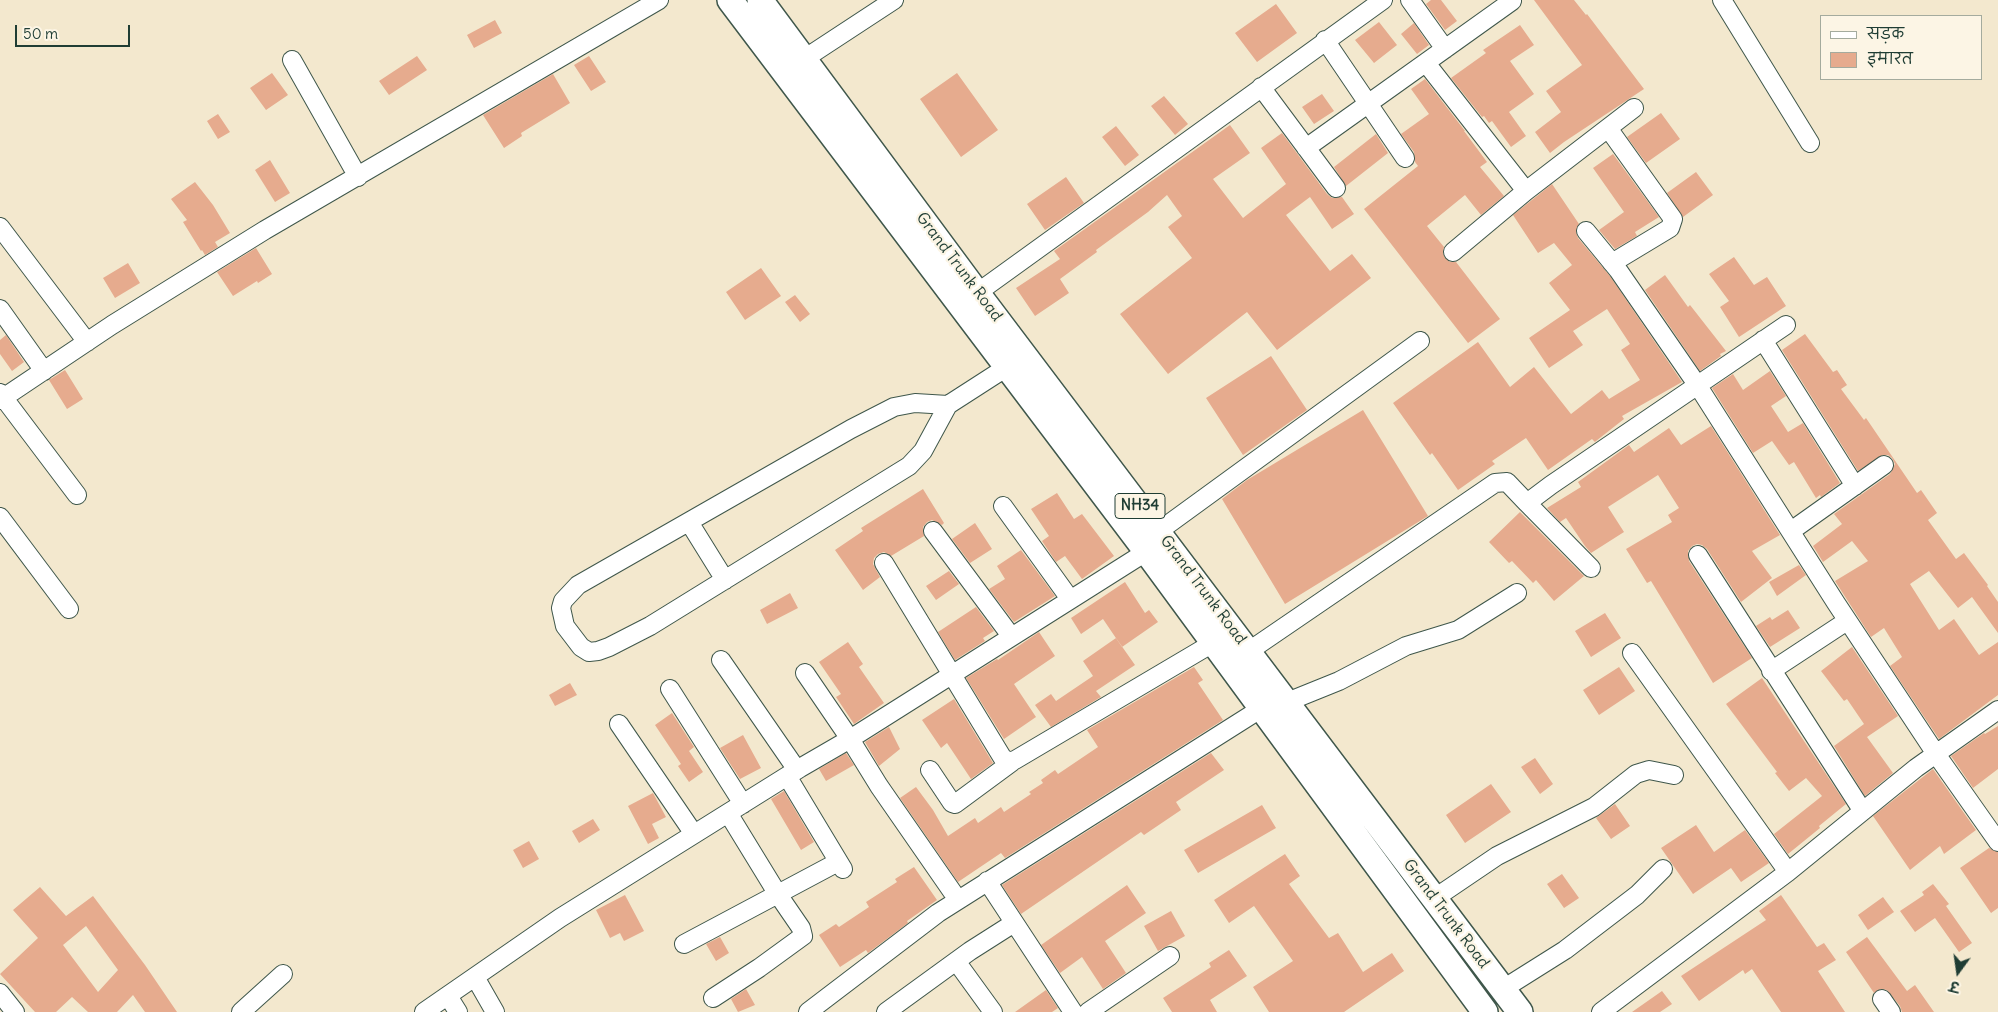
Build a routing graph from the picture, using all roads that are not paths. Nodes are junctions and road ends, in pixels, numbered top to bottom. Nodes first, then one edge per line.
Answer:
1 (659, 0) edge
2 (730, 0) edge
3 (760, 0) edge
4 (894, 0) edge
5 (1383, 0) edge
6 (1410, 0) edge
7 (1722, 0) edge
8 (1512, 1) edge
9 (1325, 40) junction
10 (1445, 48) junction
11 (804, 59) junction
12 (292, 60) dead end
13 (1426, 63) junction
14 (1262, 87) junction
15 (1369, 103) junction
16 (1634, 108) dead end
17 (1608, 128) junction
18 (1810, 143) dead end
19 (1306, 148) junction
20 (1405, 158) dead end
21 (358, 177) junction
22 (1336, 188) dead end
23 (1526, 192) junction
24 (0, 227) edge
25 (1586, 231) dead end
26 (1453, 252) dead end
27 (1612, 263) junction
28 (977, 292) junction
29 (0, 309) edge
30 (1786, 325) dead end
31 (1763, 340) junction
32 (1420, 341) dead end
33 (87, 342) junction
34 (1007, 367) junction
35 (44, 371) junction
36 (1698, 386) junction
37 (1, 397) edge
38 (948, 405) junction
39 (1884, 465) dead end
40 (1855, 486) junction
41 (77, 495) dead end
42 (1527, 503) junction
43 (1003, 506) dead end
44 (0, 517) edge
45 (689, 522) junction
46 (1791, 531) junction
47 (934, 532) dead end
48 (1152, 541) junction
49 (1698, 555) dead end
50 (884, 564) dead end
51 (1591, 568) dead end
52 (725, 580) junction
53 (1517, 593) dead end
54 (1070, 599) junction
55 (69, 609) dead end
56 (1848, 621) junction
57 (1011, 636) junction
58 (1213, 643) junction
59 (1249, 651) junction
60 (1632, 653) dead end
61 (720, 660) dead end
62 (1771, 671) junction
63 (805, 673) dead end
64 (952, 673) junction
65 (670, 689) dead end
66 (1287, 702) junction
67 (1262, 708) junction
68 (1998, 710) edge
69 (619, 724) dead end
70 (850, 739) junction
71 (1936, 754) junction
72 (1012, 762) junction
73 (930, 770) dead end
74 (792, 773) junction
75 (1674, 775) dead end
76 (743, 804) junction
77 (1862, 810) junction
78 (728, 813) junction
79 (694, 834) junction
80 (1998, 842) edge
81 (1663, 869) dead end
82 (1788, 872) junction
83 (987, 881) junction
84 (777, 893) junction
85 (1435, 898) junction
86 (958, 900) junction
87 (1014, 923) junction
88 (684, 944) dead end
89 (1170, 956) dead end
90 (956, 962) junction
91 (283, 974) dead end
92 (475, 977) junction
93 (1503, 989) junction
94 (0, 993) edge
95 (448, 996) junction
96 (713, 998) dead end
97 (16, 1012) edge
98 (241, 1012) edge
99 (424, 1012) edge
100 (458, 1012) edge
101 (495, 1012) edge
102 (808, 1012) edge
103 (886, 1012) edge
104 (993, 1012) edge
105 (1073, 1012) edge
106 (1088, 1012) edge
107 (1484, 1012) edge
108 (1520, 1012) edge
109 (1602, 1012) edge

1 - 21 street
2 - 34 highway, Grand Trunk Road / NH34
3 - 11 highway, Grand Trunk Road / NH34
4 - 11 street
5 - 9 street
6 - 10 street
7 - 18 street
8 - 10 street
9 - 14 street
9 - 15 street
10 - 13 street
11 - 28 highway, Grand Trunk Road / NH34
12 - 21 street
13 - 15 street
13 - 23 street
14 - 19 street
14 - 28 street
15 - 19 street
15 - 20 street
16 - 17 street
17 - 23 street
17 - 27 street
19 - 22 street
21 - 33 street
23 - 26 street
24 - 33 street
25 - 27 street
27 - 36 street
28 - 48 highway, Grand Trunk Road / NH34
29 - 35 street
30 - 31 street
31 - 36 street
31 - 40 street
32 - 48 street
33 - 35 street
34 - 38 street
34 - 48 highway, Grand Trunk Road / NH34
35 - 37 street
36 - 42 street
36 - 46 street
37 - 41 street
38 - 45 street
38 - 52 street
39 - 40 street
40 - 46 street
42 - 51 street
42 - 59 street
43 - 54 street
44 - 55 street
45 - 52 street
45 - 52 street
46 - 56 street
47 - 57 street
48 - 54 street
48 - 58 highway, Grand Trunk Road / NH34
48 - 59 highway, Grand Trunk Road / NH34
49 - 62 street
50 - 64 street
53 - 66 street
54 - 57 street
56 - 62 street
56 - 71 street
57 - 64 street
58 - 67 highway, Grand Trunk Road / NH34
58 - 72 street
59 - 66 highway, Grand Trunk Road / NH34
60 - 82 street
61 - 74 street
62 - 77 street
63 - 70 street
64 - 70 street
64 - 72 street
65 - 76 street
66 - 85 highway, Grand Trunk Road / NH34
67 - 83 street
67 - 107 highway, Grand Trunk Road / NH34
68 - 71 street
69 - 79 street
70 - 74 street
70 - 86 street
71 - 77 street
71 - 80 street
72 - 73 street
74 - 76 street
74 - 84 street
75 - 85 street
76 - 78 street
77 - 82 street
78 - 79 street
78 - 84 street
79 - 92 street
81 - 93 street
82 - 109 street
83 - 86 street
83 - 87 street
84 - 88 street
84 - 96 street
85 - 93 highway, Grand Trunk Road / NH34
86 - 102 street
87 - 90 street
87 - 105 street
89 - 106 street
90 - 103 street
90 - 104 street
91 - 98 street
92 - 95 street
92 - 101 street
93 - 108 highway, Grand Trunk Road / NH34
94 - 97 street
95 - 99 street
95 - 100 street

